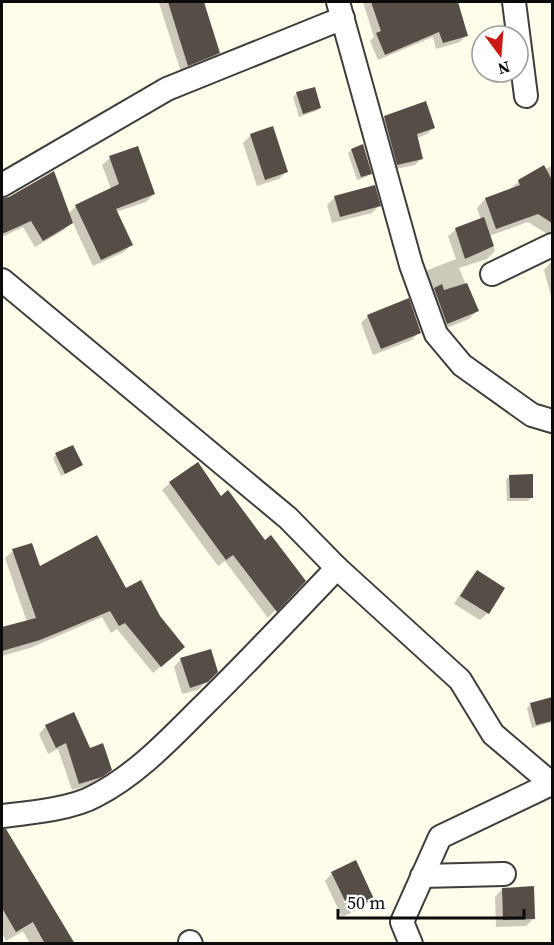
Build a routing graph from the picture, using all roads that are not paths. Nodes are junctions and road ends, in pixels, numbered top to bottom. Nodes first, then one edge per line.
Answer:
1 (514, 2) edge
2 (341, 10) edge
3 (526, 96) dead end
4 (2, 185) edge
5 (552, 245) edge
6 (492, 274) dead end
7 (2, 280) edge
8 (552, 421) edge
9 (337, 568) junction
10 (551, 784) edge
11 (2, 816) edge
12 (504, 874) dead end
13 (422, 876) junction
14 (411, 944) edge

1 - 3 street
2 - 4 street
2 - 8 street
5 - 6 street
7 - 9 street
9 - 10 street
9 - 11 street
10 - 13 street
12 - 13 street
13 - 14 street

